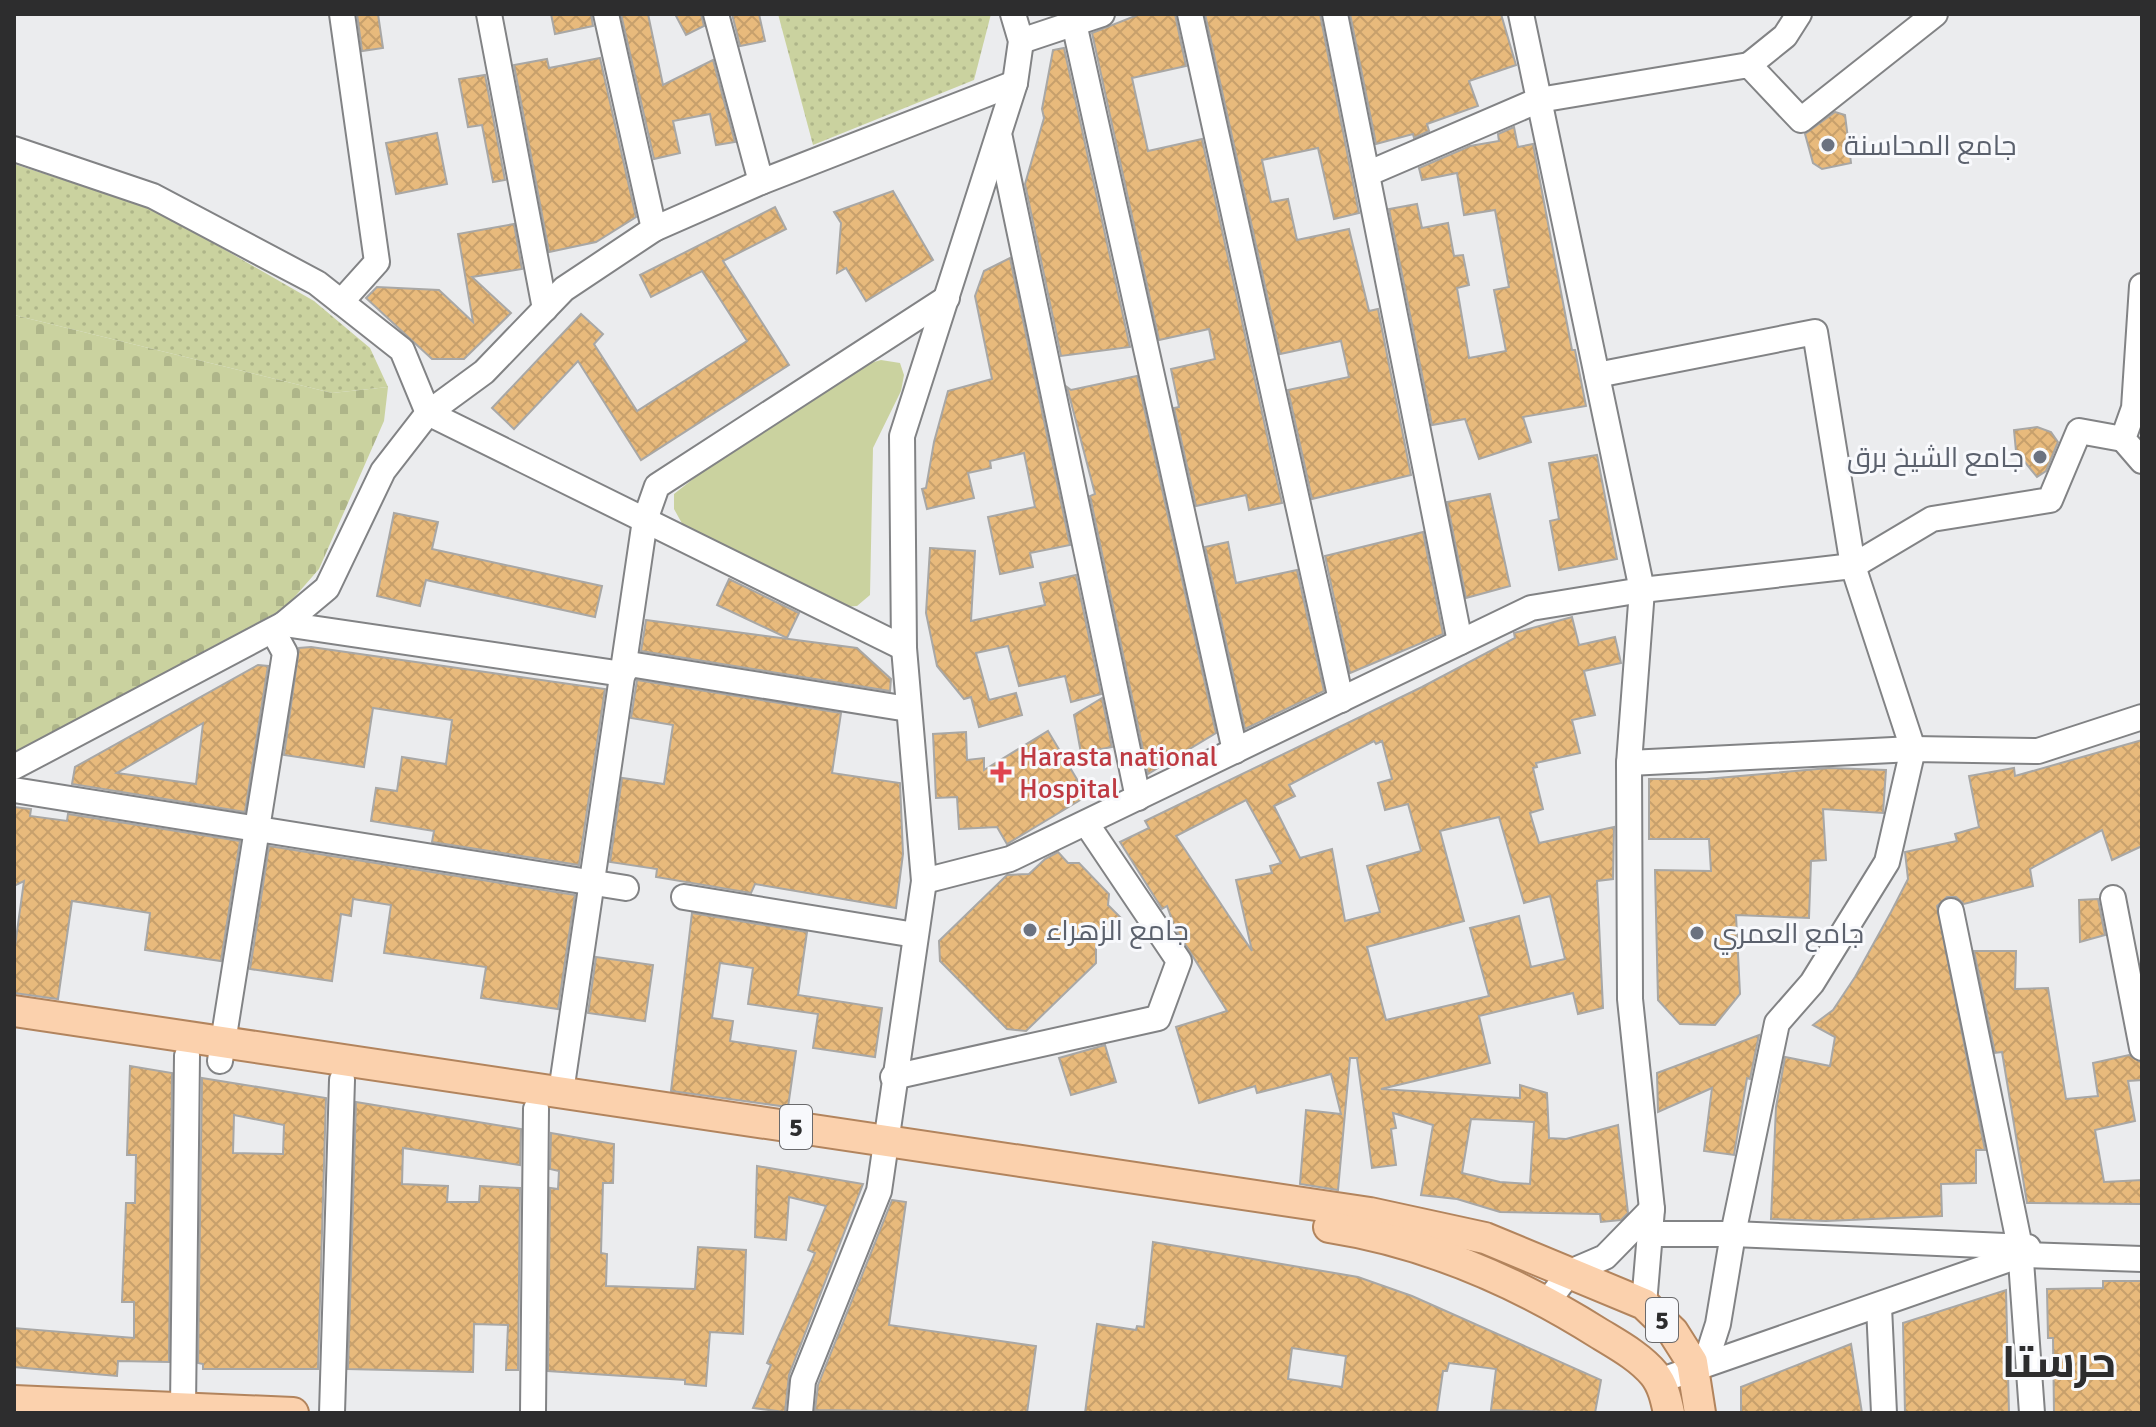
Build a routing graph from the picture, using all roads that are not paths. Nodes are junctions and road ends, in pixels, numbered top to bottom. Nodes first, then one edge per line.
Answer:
1 (342, 14) edge
2 (489, 14) edge
3 (606, 14) edge
4 (716, 14) edge
5 (1013, 14) edge
6 (1102, 14) edge
7 (1190, 14) edge
8 (1335, 14) edge
9 (1521, 14) edge
10 (1799, 14) edge
11 (1935, 14) edge
12 (1074, 23) junction
13 (1021, 41) junction
14 (1749, 65) junction
15 (1015, 83) junction
16 (1539, 100) junction
17 (999, 135) junction
18 (14, 149) edge
19 (1367, 174) junction
20 (761, 182) junction
21 (654, 229) junction
22 (2142, 286) edge
23 (947, 298) junction
24 (341, 302) junction
25 (545, 309) junction
26 (1597, 375) junction
27 (2138, 408) edge
28 (428, 413) junction
29 (2123, 439) junction
30 (2142, 461) edge
31 (645, 520) junction
32 (1853, 566) junction
33 (1642, 590) junction
34 (278, 628) junction
35 (1460, 642) junction
36 (904, 648) junction
37 (623, 674) junction
38 (1341, 700) junction
39 (908, 709) junction
40 (2142, 717) edge
41 (1913, 749) junction
42 (1235, 751) junction
43 (1629, 763) junction
44 (14, 767) edge
45 (14, 790) edge
46 (1138, 798) junction
47 (1086, 823) junction
48 (257, 829) junction
49 (924, 881) junction
50 (592, 883) junction
51 (626, 888) dead end
52 (684, 897) dead end
53 (2113, 898) dead end
54 (1951, 911) dead end
55 (915, 935) junction
56 (14, 1011) edge
57 (14, 1031) edge
58 (2142, 1048) edge
59 (221, 1052) junction
60 (187, 1056) junction
61 (893, 1077) junction
62 (342, 1080) junction
63 (561, 1092) junction
64 (536, 1109) junction
65 (883, 1150) junction
66 (1652, 1209) junction
67 (1650, 1234) junction
68 (1733, 1234) junction
69 (2142, 1250) edge
70 (2021, 1251) junction
71 (2142, 1259) edge
72 (1570, 1272) junction
73 (1548, 1301) junction
74 (1644, 1304) junction
75 (1879, 1307) junction
76 (1695, 1371) junction
77 (1659, 1381) junction
78 (14, 1401) edge
79 (183, 1408) junction
80 (293, 1413) edge
81 (332, 1413) edge
82 (533, 1413) edge
83 (800, 1413) edge
84 (1669, 1413) edge
85 (1700, 1413) edge
86 (1884, 1413) edge
87 (2032, 1413) edge

1 - 24 street
2 - 25 street
3 - 21 street
4 - 20 street
5 - 13 street
6 - 12 street
7 - 38 street
8 - 19 street
9 - 16 street
10 - 14 street
11 - 14 street
12 - 13 street
12 - 42 street
13 - 15 street
14 - 16 street
15 - 17 street
15 - 20 street
16 - 19 street
16 - 26 street
17 - 23 street
17 - 46 street
18 - 24 street
19 - 35 street
20 - 21 street
21 - 25 street
22 - 27 street
23 - 31 street
23 - 36 street
24 - 28 street
25 - 28 street
26 - 32 street
26 - 33 street
27 - 29 street
28 - 31 street
28 - 34 street
29 - 30 street
29 - 32 street
31 - 36 street
31 - 37 street
32 - 33 street
32 - 41 street
33 - 35 street
33 - 43 street
34 - 37 street
34 - 44 street
34 - 48 street
35 - 38 street
36 - 39 street
37 - 39 street
37 - 50 street
38 - 42 street
39 - 49 street
40 - 41 street
41 - 43 street
41 - 68 street
42 - 46 street
43 - 66 street
45 - 48 street
46 - 47 street
47 - 49 street
47 - 61 street
48 - 50 street
48 - 59 street
49 - 55 street
50 - 51 street
50 - 63 street
52 - 55 street
53 - 58 street
54 - 70 street
55 - 61 street
56 - 59 main road, 5
57 - 60 main road, 5
59 - 60 main road, 5
59 - 62 main road, 5
59 - 63 main road, 5
60 - 79 street
61 - 65 street
62 - 64 main road, 5
62 - 81 street
63 - 65 main road, 5
64 - 65 main road, 5
64 - 82 street
65 - 72 main road, 5
65 - 73 main road, 5
65 - 83 street
66 - 67 street
66 - 72 street
67 - 68 street
67 - 74 street
68 - 70 street
68 - 76 street
69 - 70 street
70 - 71 street
70 - 75 street
70 - 87 street
72 - 73 street
72 - 74 main road, 5
73 - 77 main road, 5
74 - 76 main road, 5
75 - 76 street
75 - 86 street
76 - 77 street
76 - 85 main road, 5
77 - 84 main road, 5
78 - 79 main road
79 - 80 main road

